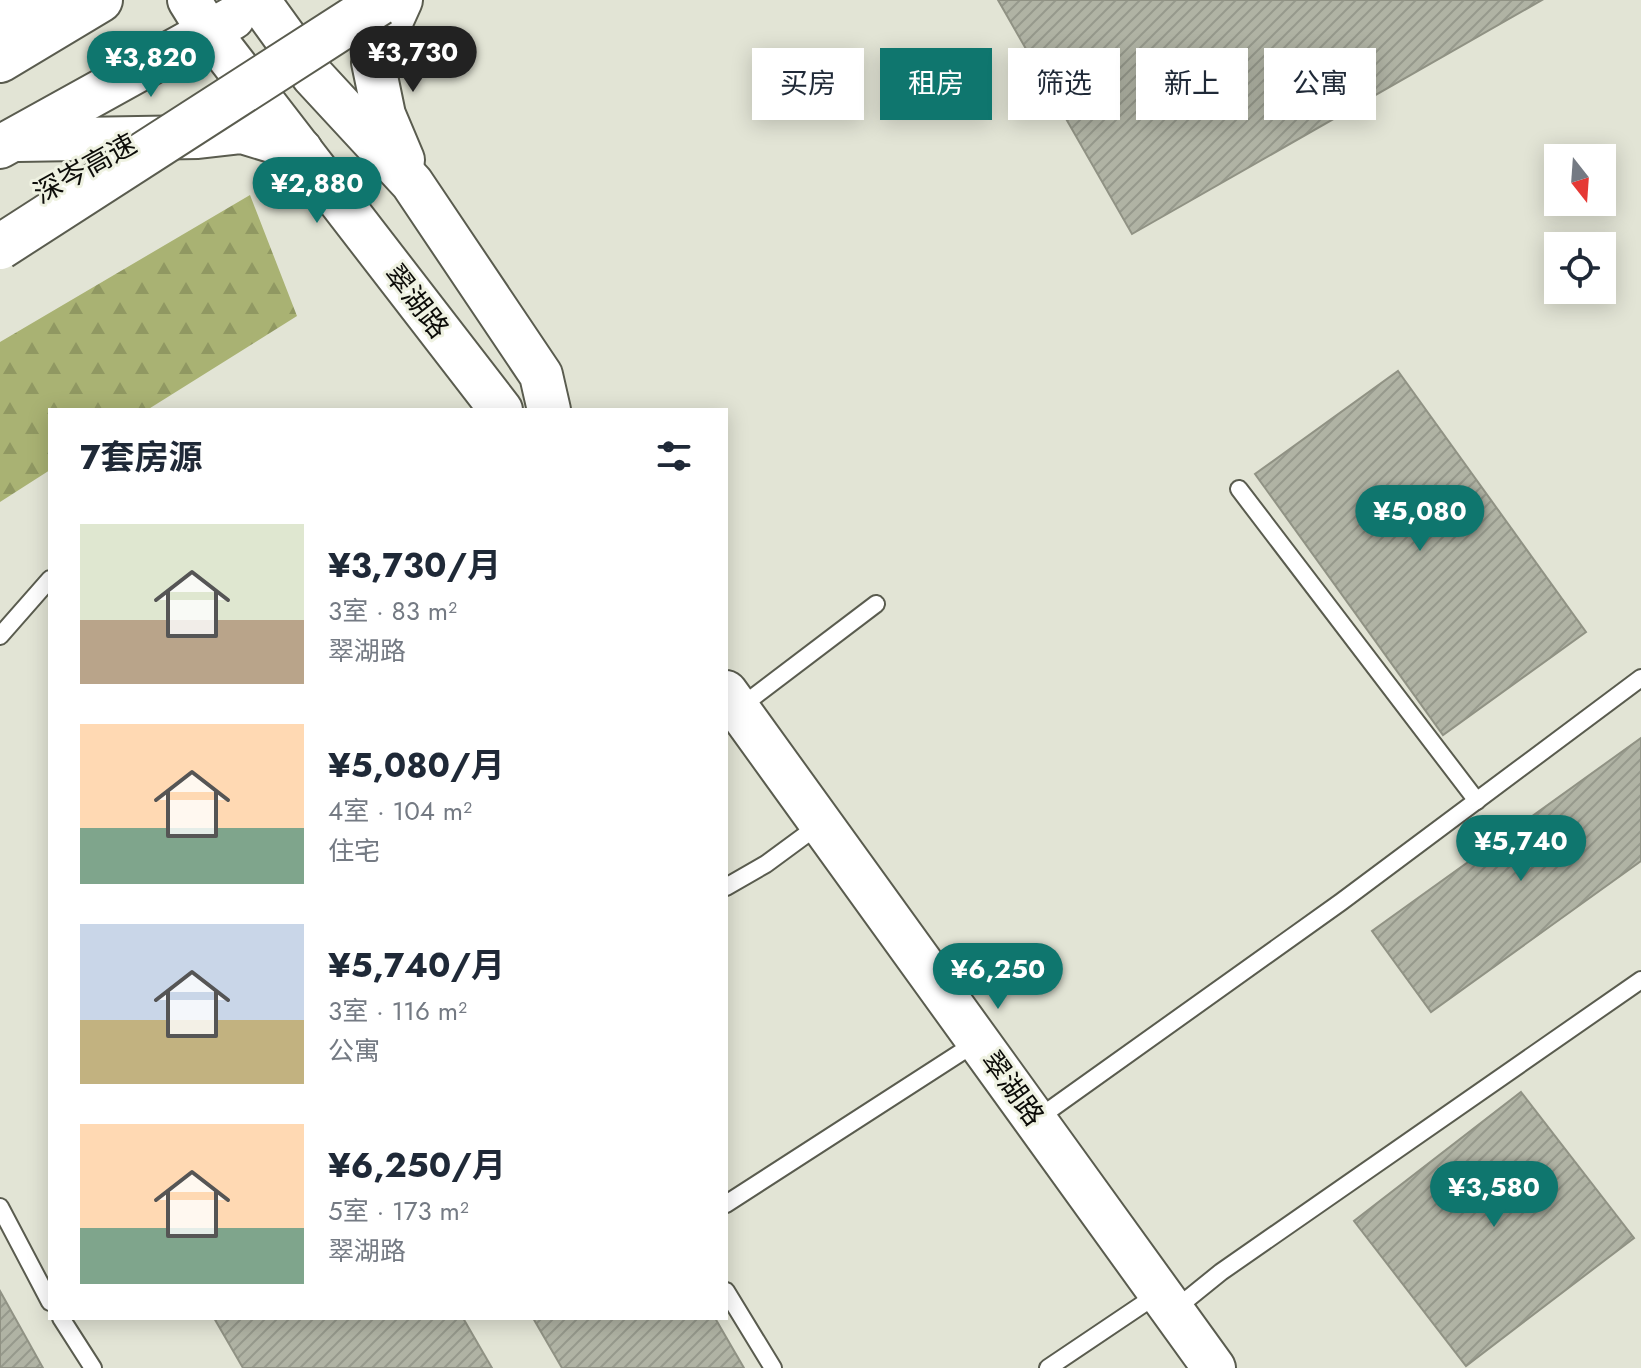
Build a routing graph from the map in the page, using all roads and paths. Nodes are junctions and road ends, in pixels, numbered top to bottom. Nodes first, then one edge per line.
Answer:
1 (9, 0) edge
2 (40, 0) edge
3 (100, 0) edge
4 (115, 0) edge
5 (388, 1) edge
6 (264, 2) edge
7 (0, 4) edge
8 (198, 15) edge
9 (0, 32) edge
10 (0, 63) edge
11 (6, 143) edge
12 (301, 150) junction
13 (412, 183) junction
14 (0, 215) edge
15 (0, 247) edge
16 (499, 408) edge
17 (549, 408) edge
18 (1239, 489) dead end
19 (48, 581) edge
20 (876, 604) dead end
21 (0, 636) edge
22 (1641, 678) edge
23 (732, 700) edge
24 (1477, 801) junction
25 (821, 824) junction
26 (728, 886) edge
27 (1641, 980) edge
28 (979, 1041) junction
29 (1037, 1119) junction
30 (728, 1203) edge
31 (0, 1207) edge
32 (44, 1281) edge
33 (728, 1294) edge
34 (1166, 1301) junction
35 (62, 1320) edge
36 (93, 1368) edge
37 (773, 1368) edge
38 (1048, 1368) edge
39 (1214, 1368) edge

1 - 7 highway
2 - 9 street
3 - 10 highway
4 - 10 street
5 - 13 street
5 - 14 highway, 深岑高速, bridge
5 - 15 highway, bridge
6 - 8 street
6 - 13 street, 翠湖路
8 - 11 street
8 - 12 street, 翠湖路
11 - 12 street
12 - 16 street, 翠湖路
13 - 17 street, 翠湖路
18 - 24 lane
19 - 21 lane
20 - 23 lane
22 - 24 lane
23 - 25 street, 翠湖路
24 - 29 lane
25 - 26 lane
25 - 28 street, 翠湖路
27 - 34 lane
28 - 29 street, 翠湖路
28 - 30 lane
29 - 34 street, 翠湖路
31 - 32 lane
33 - 37 lane
34 - 38 lane
34 - 39 street, 翠湖路
35 - 36 lane

